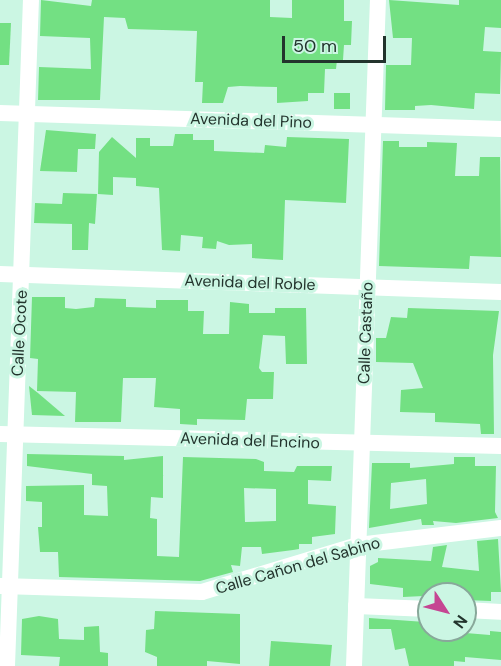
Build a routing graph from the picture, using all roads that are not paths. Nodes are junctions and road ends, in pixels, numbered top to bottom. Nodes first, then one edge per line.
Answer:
1 (32, 0) edge
2 (378, 0) edge
3 (0, 113) edge
4 (27, 114) junction
5 (374, 124) junction
6 (501, 129) edge
7 (0, 274) edge
8 (22, 275) junction
9 (368, 287) junction
10 (501, 292) edge
11 (8, 434) edge
12 (362, 444) junction
13 (501, 446) edge
14 (501, 528) edge
15 (358, 546) junction
16 (5, 586) edge
17 (356, 606) junction
18 (417, 609) edge
19 (477, 611) edge
20 (501, 612) edge
21 (7, 666) edge
22 (354, 666) edge

1 - 4 street, Calle Ocote
2 - 5 street, Calle Castaño
3 - 4 street, Avenida del Pino
4 - 5 street, Avenida del Pino
4 - 8 street, Calle Ocote
5 - 6 street, Avenida del Pino
5 - 9 street, Calle Castaño
7 - 8 street, Avenida del Roble
8 - 9 street, Avenida del Roble
8 - 11 street, Calle Ocote
9 - 10 street, Avenida del Roble
9 - 12 street, Calle Castaño
11 - 12 street, Avenida del Encino
11 - 16 street, Calle Ocote
12 - 13 street, Avenida del Encino
12 - 15 street, Calle Castaño
14 - 15 street, Calle Cañon del Sabino
15 - 16 street, Calle Cañon del Sabino
15 - 17 street, Calle Castaño
16 - 21 street, Calle Ocote
17 - 18 street
17 - 22 street, Calle Castaño
19 - 20 street

